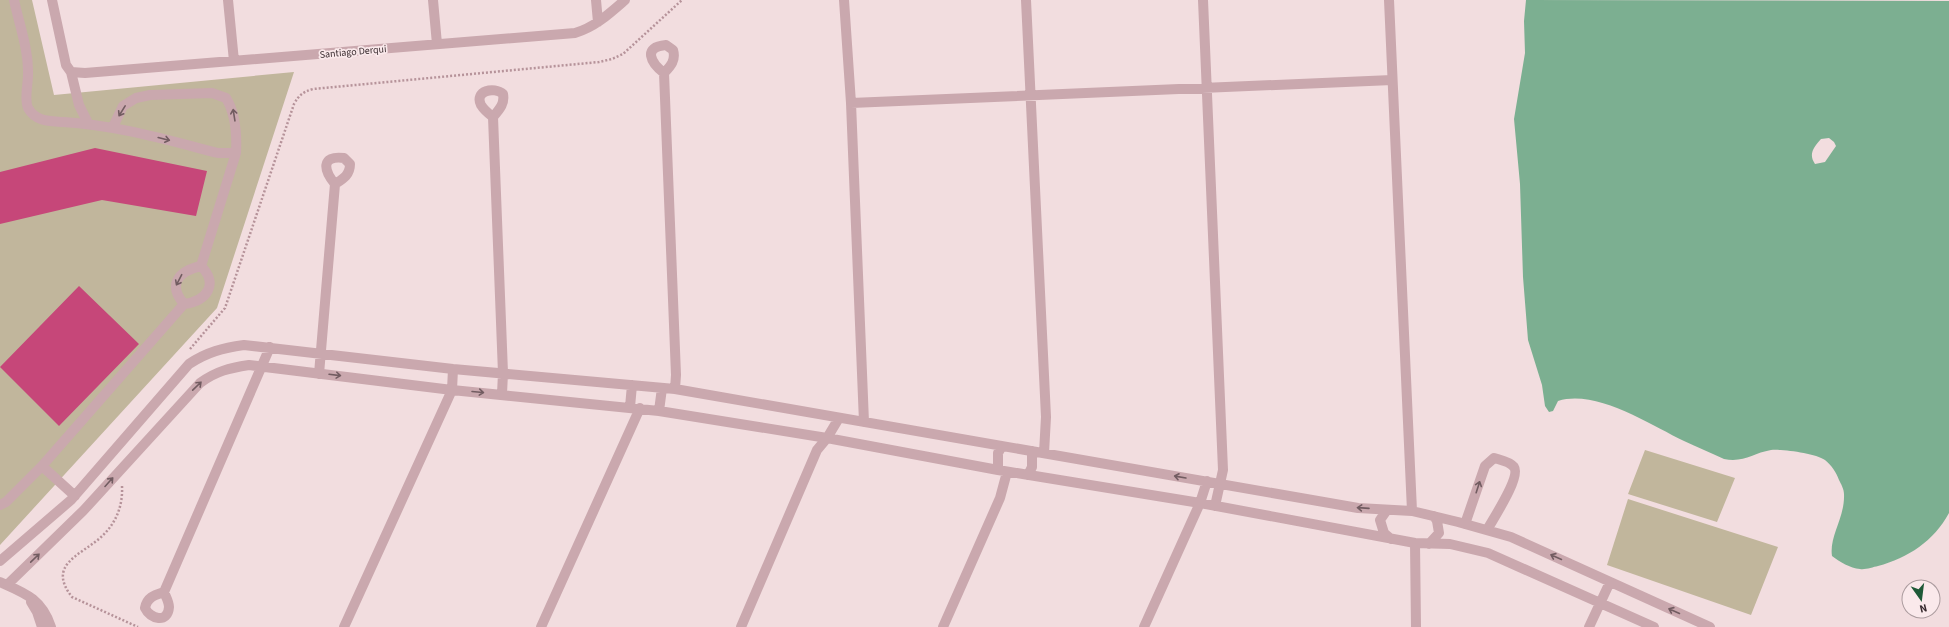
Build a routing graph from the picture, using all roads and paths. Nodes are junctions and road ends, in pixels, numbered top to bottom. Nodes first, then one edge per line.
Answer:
1 (14, 0) edge
2 (52, 0) edge
3 (228, 0) edge
4 (433, 0) edge
5 (596, 0) edge
6 (625, 0) edge
7 (682, 0) edge
8 (844, 0) edge
9 (1026, 0) edge
10 (1203, 0) edge
11 (1388, 0) edge
12 (598, 22) junction
13 (437, 44) junction
14 (234, 61) junction
15 (72, 72) junction
16 (664, 73) dead end
17 (1392, 80) junction
18 (1206, 87) junction
19 (1030, 95) junction
20 (851, 103) junction
21 (493, 117) dead end
22 (88, 123) junction
23 (113, 127) junction
24 (236, 153) junction
25 (335, 184) dead end
26 (200, 266) junction
27 (184, 304) junction
28 (270, 347) junction
29 (322, 355) junction
30 (189, 364) junction
31 (264, 366) junction
32 (453, 369) junction
33 (503, 373) junction
34 (319, 374) junction
35 (632, 385) junction
36 (662, 388) junction
37 (675, 389) junction
38 (452, 390) junction
39 (502, 394) junction
40 (635, 408) junction
41 (659, 411) junction
42 (839, 418) junction
43 (864, 422) junction
44 (827, 438) junction
45 (1002, 446) junction
46 (1032, 451) junction
47 (1044, 453) junction
48 (42, 466) junction
49 (1003, 471) junction
50 (119, 472) junction
51 (1028, 475) junction
52 (1207, 481) junction
53 (1221, 484) junction
54 (73, 498) junction
55 (1200, 503) junction
56 (0, 505) edge
57 (1215, 506) junction
58 (1387, 510) junction
59 (83, 511) junction
60 (1412, 511) junction
61 (1434, 516) junction
62 (1465, 524) junction
63 (1487, 530) junction
64 (1391, 539) junction
65 (1415, 544) junction
66 (1429, 544) junction
67 (0, 561) edge
68 (1610, 582) junction
69 (3, 584) edge
70 (22, 592) junction
71 (164, 592) dead end
72 (1599, 603) junction
73 (42, 627) edge
74 (51, 627) edge
75 (138, 627) edge
76 (344, 627) edge
77 (541, 627) edge
78 (741, 627) edge
79 (943, 627) edge
80 (1144, 627) edge
81 (1416, 627) edge
82 (1590, 627) edge
83 (1654, 627) edge
84 (1710, 627) edge

1 - 22 street
2 - 15 street
3 - 14 street
4 - 13 street
5 - 12 street
6 - 12 street, Santiago Derqui
7 - 30 path
8 - 20 street
9 - 19 street
10 - 18 street
11 - 17 street
12 - 13 street, Santiago Derqui
13 - 14 street, Santiago Derqui
14 - 15 street, Santiago Derqui
15 - 22 street
16 - 37 street
17 - 18 street
17 - 60 street
18 - 19 street
18 - 53 street
19 - 20 street
19 - 47 street
20 - 43 street
21 - 33 street
22 - 23 street
23 -> 24 street
24 -> 23 street
24 - 26 street
25 - 29 street
26 -> 27 street
26 - 27 street
27 - 48 street
28 - 29 street
28 - 30 street
28 - 31 street
29 - 32 street
29 - 34 street
30 - 54 street
31 - 34 street
50 -> 31 street
31 - 71 street
32 - 33 street
32 - 38 street
33 - 35 street
33 - 39 street
34 -> 38 street
35 - 36 street
35 - 40 street
36 - 37 street
36 - 41 street
37 - 42 street
38 -> 39 street
38 - 76 street
39 - 40 street
40 - 41 street
40 - 77 street
41 - 44 street
42 - 43 street
42 - 44 street
43 - 45 street
44 - 49 street
44 - 78 street
45 - 46 street
45 - 49 street
46 - 47 street
46 - 51 street
52 -> 47 street
48 - 54 street
48 - 56 street
49 - 51 street
49 - 79 street
59 -> 50 street
50 - 75 path
51 - 55 street
52 - 53 street
52 - 55 street
53 - 57 street
58 -> 53 street
54 - 59 street
54 - 67 street
55 - 57 street
55 - 80 street
57 - 64 street
58 - 60 street
58 - 64 street
69 -> 59 street
60 - 61 street
61 - 62 street
61 - 66 street
62 - 63 street
62 -> 63 street
68 -> 63 street
64 - 65 street
65 - 66 street
65 - 81 street
66 - 72 street
68 - 72 street
84 -> 68 street
69 - 70 street
70 - 73 street
70 - 74 street
72 - 82 street
72 - 83 street

